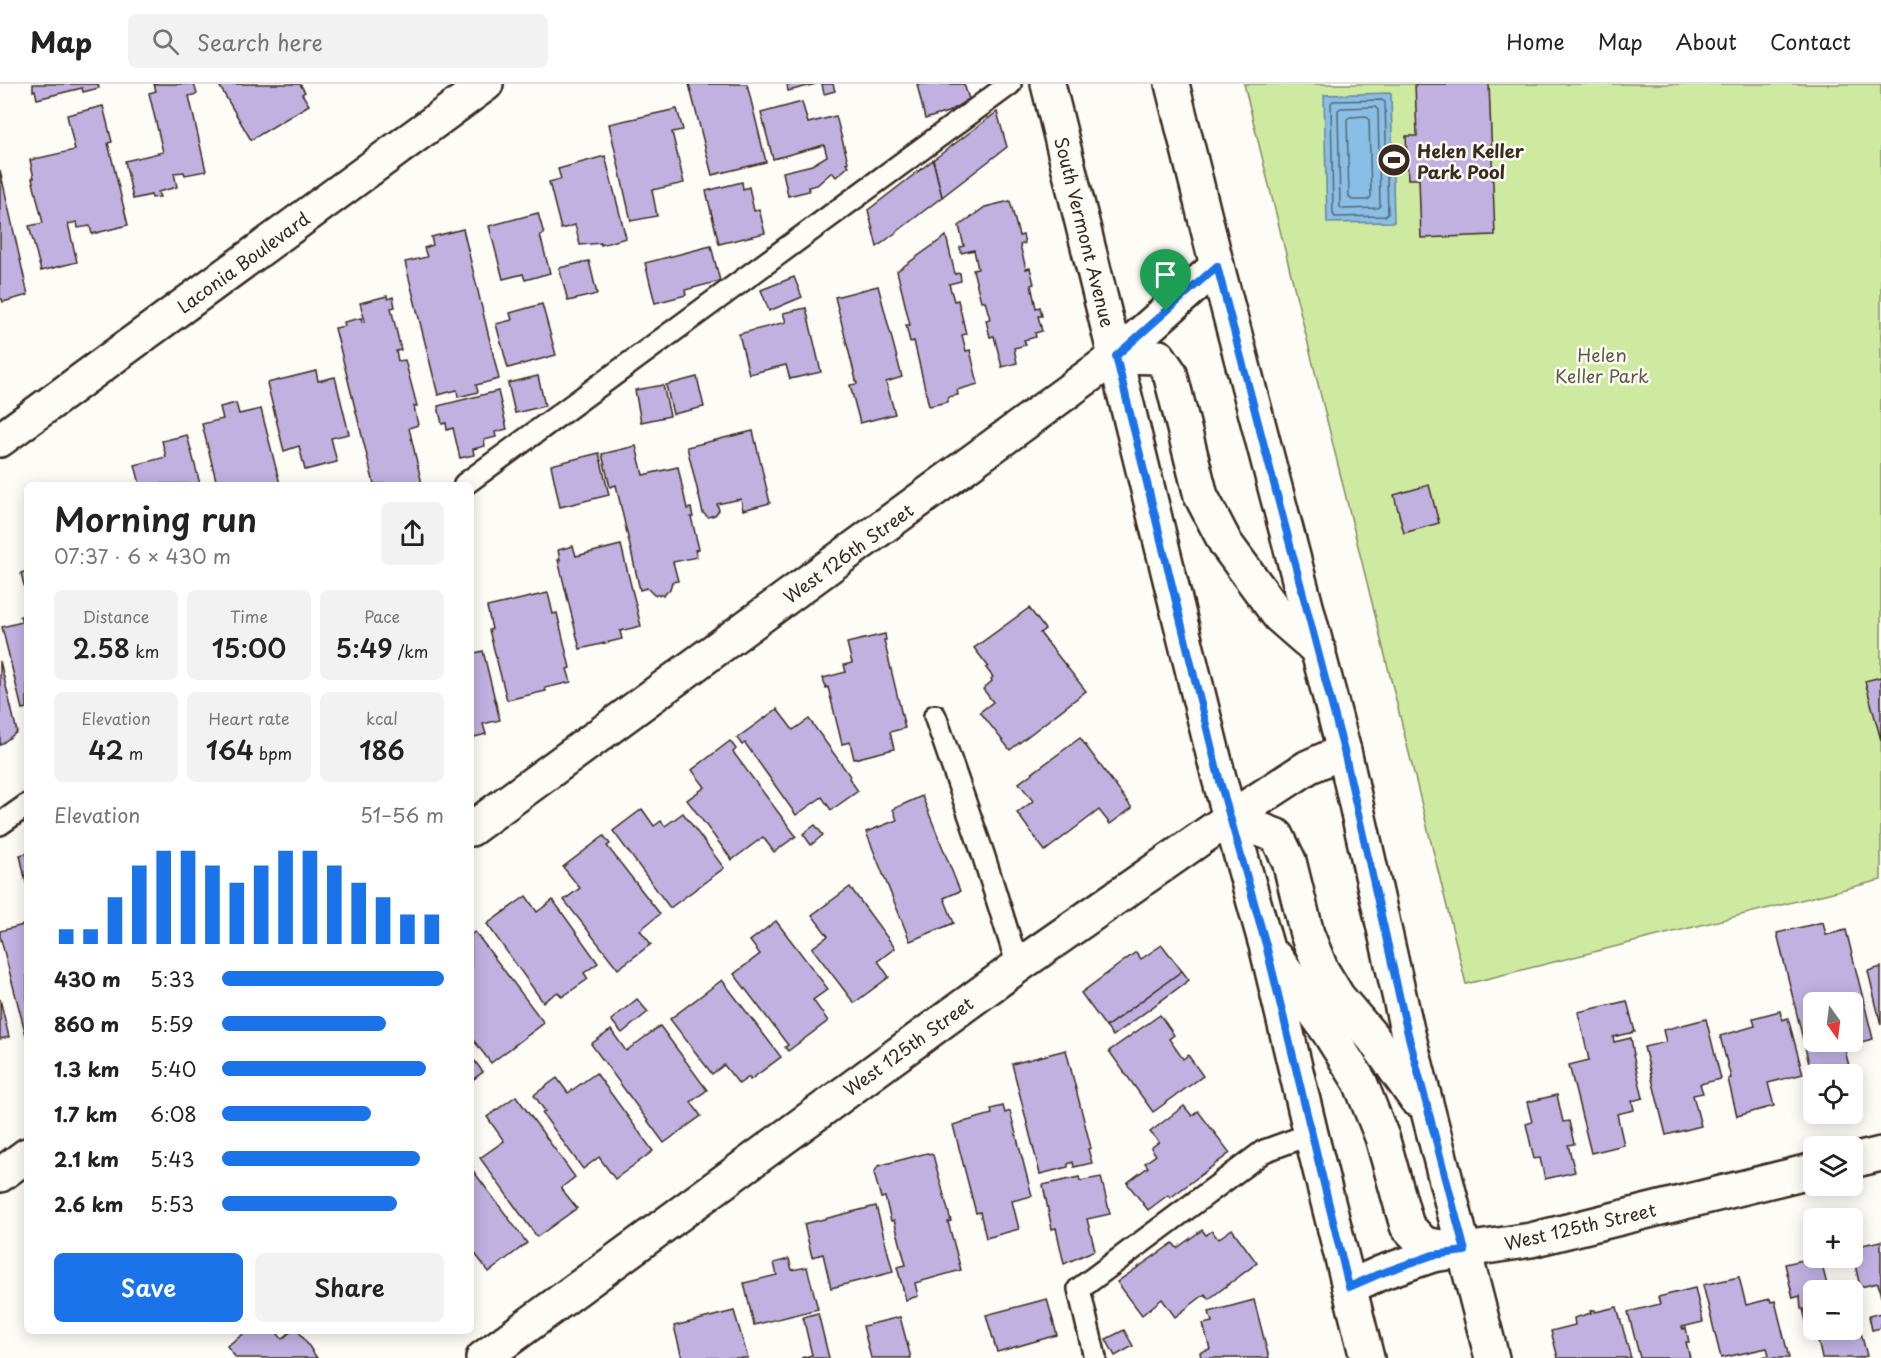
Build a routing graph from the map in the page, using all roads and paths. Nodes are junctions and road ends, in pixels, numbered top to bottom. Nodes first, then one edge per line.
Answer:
1 (486, 84) edge
2 (1010, 84) edge
3 (1048, 84) edge
4 (1171, 87) edge
5 (1217, 266) junction
6 (1116, 356) junction
7 (4, 430) edge
8 (468, 482) edge
9 (1318, 651) junction
10 (935, 716) dead end
11 (1344, 751) junction
12 (24, 807) edge
13 (1230, 818) junction
14 (0, 824) edge
15 (474, 827) edge
16 (1266, 945) junction
17 (1018, 966) junction
18 (1428, 1115) junction
19 (1311, 1134) junction
20 (1881, 1154) edge
21 (24, 1157) edge
22 (1863, 1158) edge
23 (1803, 1173) edge
24 (0, 1175) edge
25 (1465, 1251) junction
26 (1349, 1287) junction
27 (483, 1358) edge
28 (1095, 1358) edge
29 (1367, 1358) edge
30 (1492, 1358) edge

1 - 7 main road, Laconia Boulevard
2 - 8 lane
3 - 6 main road, South Vermont Avenue
4 - 5 main road
5 - 6 main road, West 126th Street
5 - 9 main road
6 - 9 main road
6 - 13 main road, South Vermont Avenue
6 - 15 main road, West 126th Street
9 - 11 main road
10 - 17 lane
11 - 13 main road, West 125th Street
11 - 18 main road
12 - 14 lane
13 - 16 main road, South Vermont Avenue
13 - 17 main road, West 125th Street
13 - 18 main road
16 - 19 main road, South Vermont Avenue
16 - 25 main road
17 - 27 main road, West 125th Street
18 - 25 main road
19 - 26 main road, South Vermont Avenue
19 - 28 lane
20 - 22 main road
21 - 24 main road
23 - 25 main road, West 125th Street
25 - 26 main road, West 125th Street
25 - 30 main road
26 - 29 main road, South Vermont Avenue

